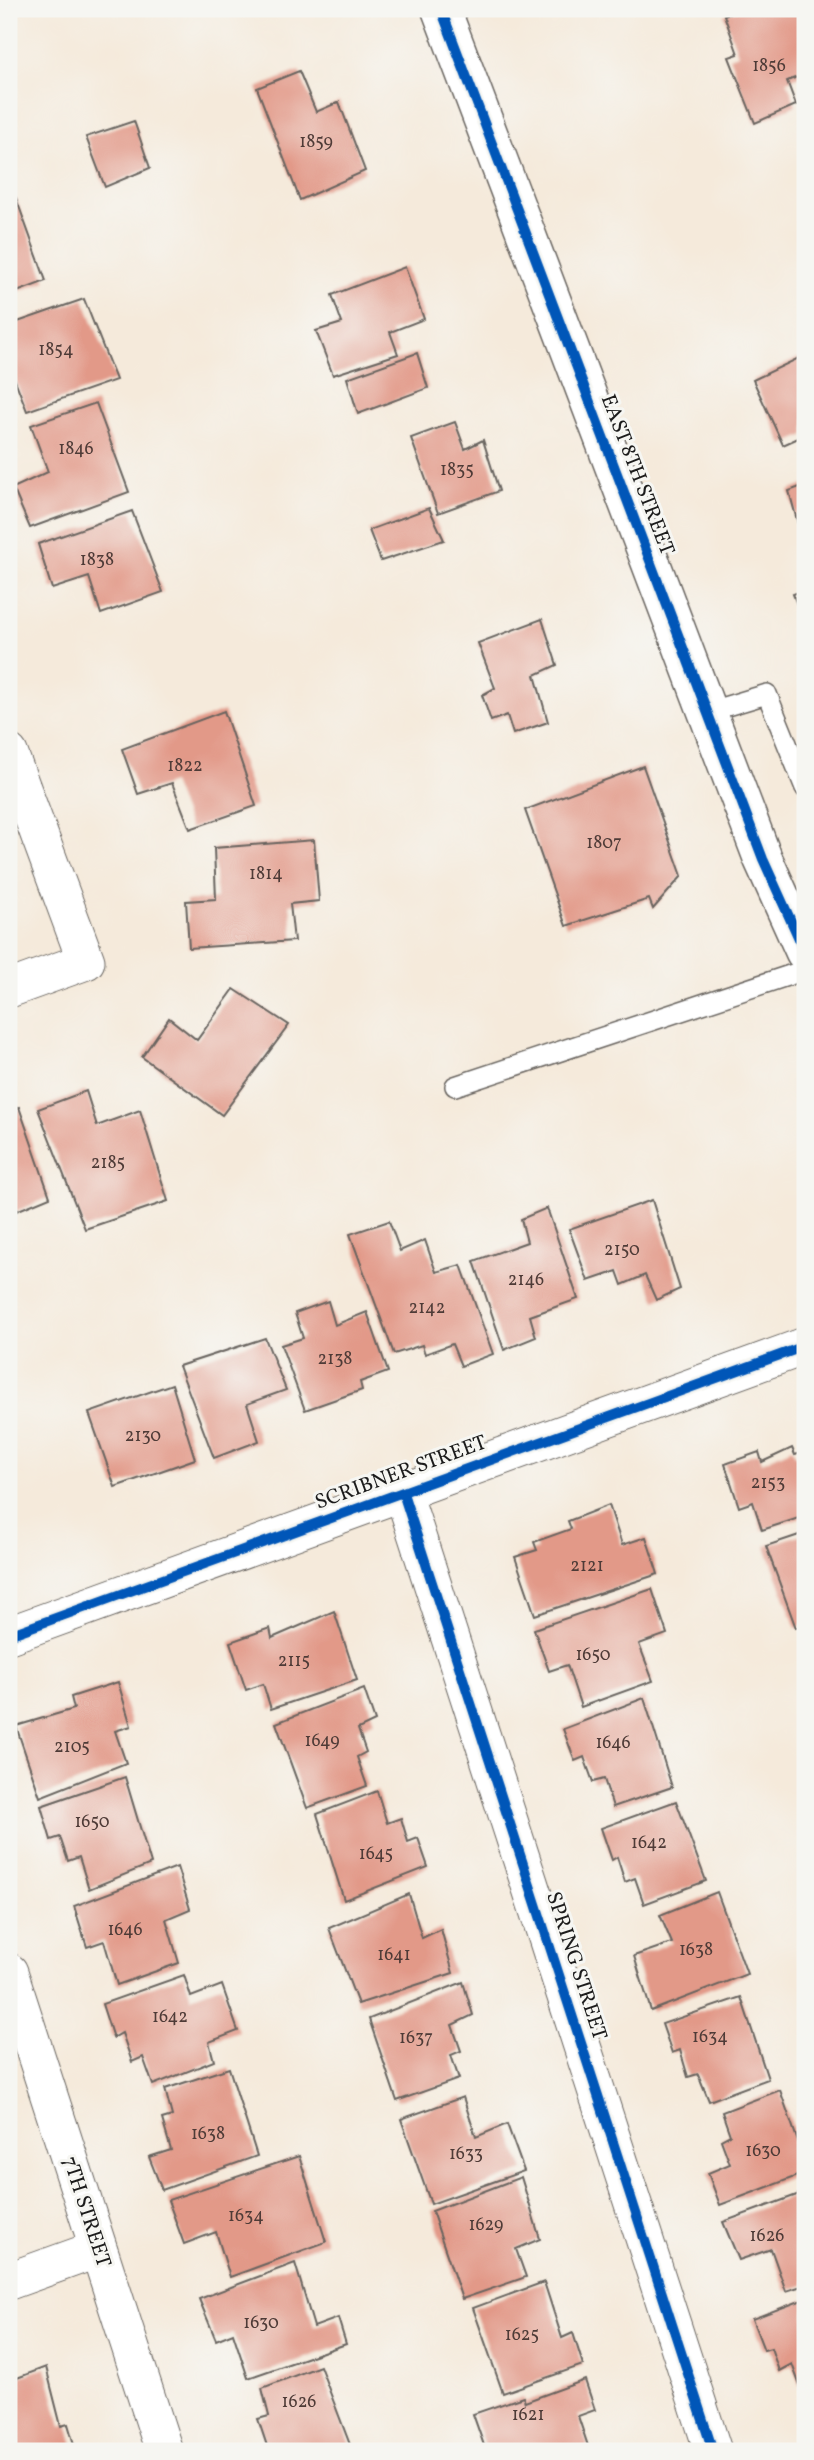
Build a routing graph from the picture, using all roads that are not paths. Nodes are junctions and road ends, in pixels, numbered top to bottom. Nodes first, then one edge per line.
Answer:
1 (441, 9) edge
2 (707, 712) junction
3 (9, 753) edge
4 (805, 788) edge
5 (804, 952) edge
6 (9, 989) edge
7 (456, 1086) dead end
8 (805, 1346) edge
9 (403, 1493) junction
10 (9, 1635) edge
11 (9, 1972) edge
12 (98, 2249) junction
13 (9, 2281) edge
14 (164, 2451) edge
15 (713, 2451) edge

1 - 2 street, EAST 8TH STREET
2 - 4 lane
2 - 5 street, EAST 8TH STREET
3 - 6 street
5 - 7 lane
8 - 9 street, SCRIBNER STREET
9 - 10 street, SCRIBNER STREET
9 - 15 street, SPRING STREET
11 - 12 street, 7TH STREET
12 - 13 street
12 - 14 street, 7TH STREET

